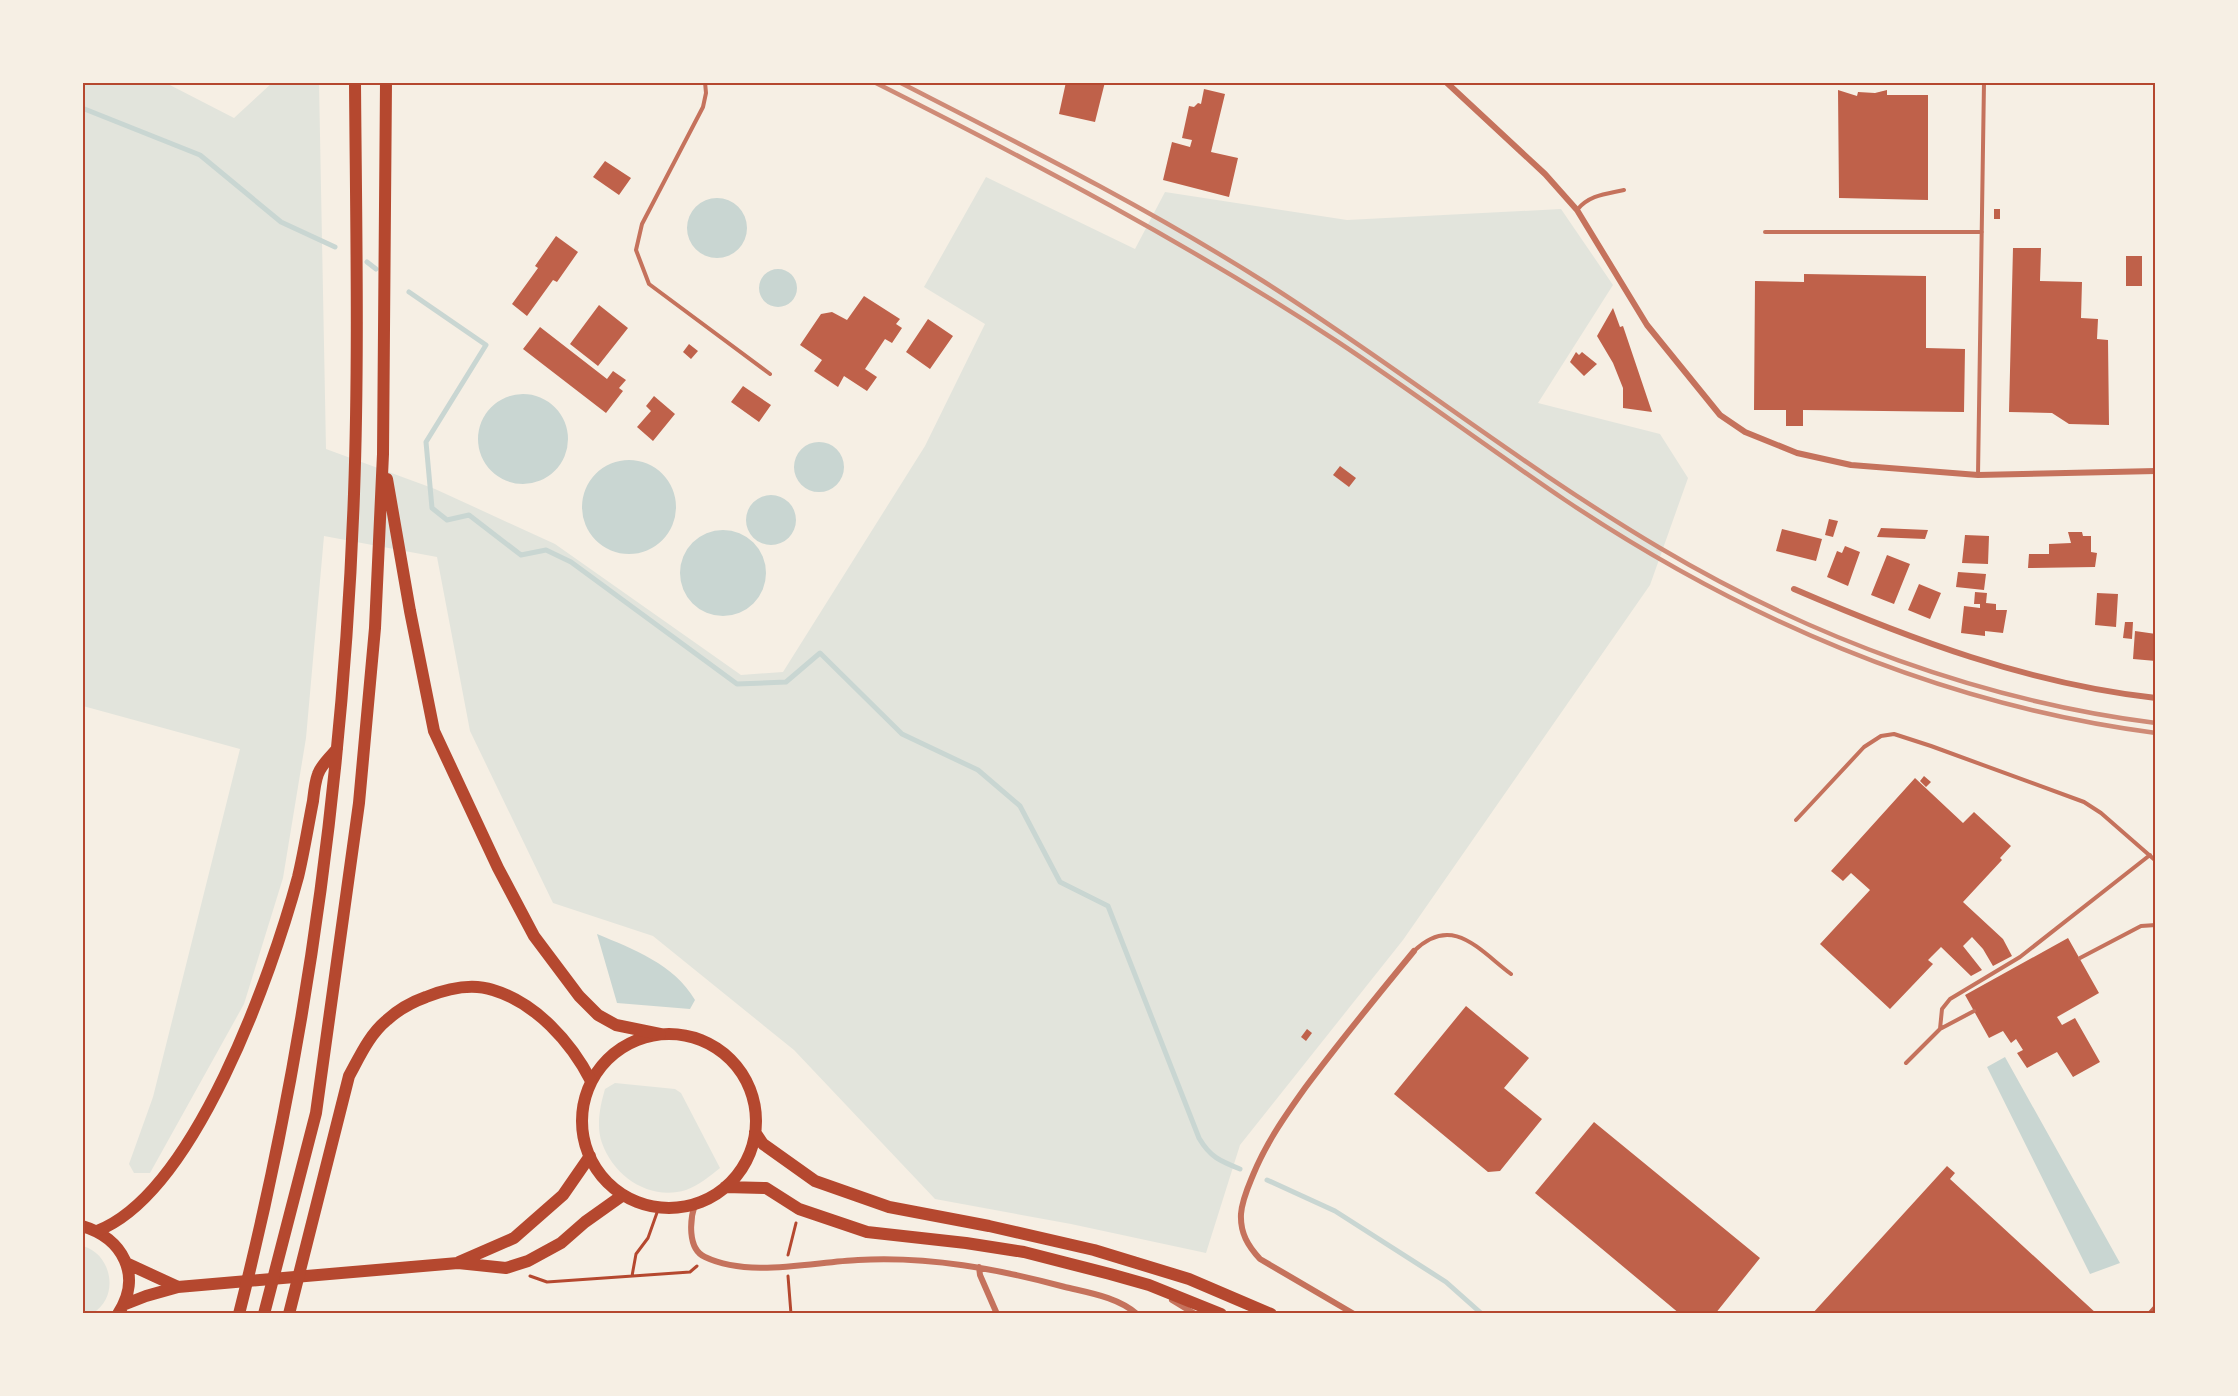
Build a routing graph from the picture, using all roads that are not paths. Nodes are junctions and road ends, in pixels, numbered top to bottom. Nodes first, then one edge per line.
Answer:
1 (355, 82) edge
2 (386, 82) edge
3 (705, 82) edge
4 (1446, 82) edge
5 (1984, 82) edge
6 (1624, 190) dead end
7 (1577, 210) junction
8 (1765, 232) dead end
9 (1982, 232) junction
10 (770, 374) dead end
11 (383, 454) junction
12 (2156, 471) edge
13 (1978, 475) junction
14 (1794, 589) dead end
15 (2156, 698) edge
16 (337, 748) junction
17 (1796, 820) dead end
18 (2150, 855) junction
19 (2156, 861) edge
20 (2156, 925) edge
21 (1414, 951) joint
22 (2079, 958) dead end
23 (1511, 974) dead end
24 (1974, 1011) dead end
25 (1940, 1029) junction
26 (660, 1034) junction
27 (1906, 1063) dead end
28 (591, 1081) junction
29 (756, 1132) junction
30 (590, 1156) junction
31 (725, 1187) junction
32 (623, 1195) junction
33 (695, 1204) junction
34 (82, 1226) edge
35 (97, 1231) junction
36 (126, 1263) junction
37 (458, 1263) junction
38 (979, 1267) junction
39 (1149, 1285) junction
40 (178, 1287) junction
41 (121, 1309) edge
42 (239, 1314) edge
43 (264, 1314) edge
44 (289, 1314) edge
45 (997, 1314) edge
46 (1137, 1314) edge
47 (1195, 1314) edge
48 (1221, 1314) edge
49 (1270, 1314) edge
50 (1353, 1314) edge

1 - 16 main road
2 - 11 main road
3 - 10 lane
4 - 7 street
5 - 9 lane
6 - 7 lane
7 - 13 street
8 - 9 lane
9 - 13 lane
11 - 26 main road
11 - 43 main road
12 - 13 street
14 - 15 street
16 - 35 main road
16 - 42 main road
17 - 18 lane
18 - 19 lane
18 - 25 lane
20 - 22 lane
21 - 23 lane
21 - 50 street
24 - 25 lane
25 - 27 lane
26 - 28 main road
26 - 29 main road
28 - 30 main road
28 - 44 main road
29 - 31 main road
29 - 49 main road
30 - 32 main road
30 - 37 main road
31 - 33 main road
31 - 39 main road
32 - 33 main road
32 - 37 main road
33 - 38 street
34 - 35 main road
35 - 36 main road
36 - 40 main road
36 - 41 main road
37 - 40 main road
38 - 45 street
38 - 46 street
39 - 47 street
39 - 48 main road
40 - 41 main road

